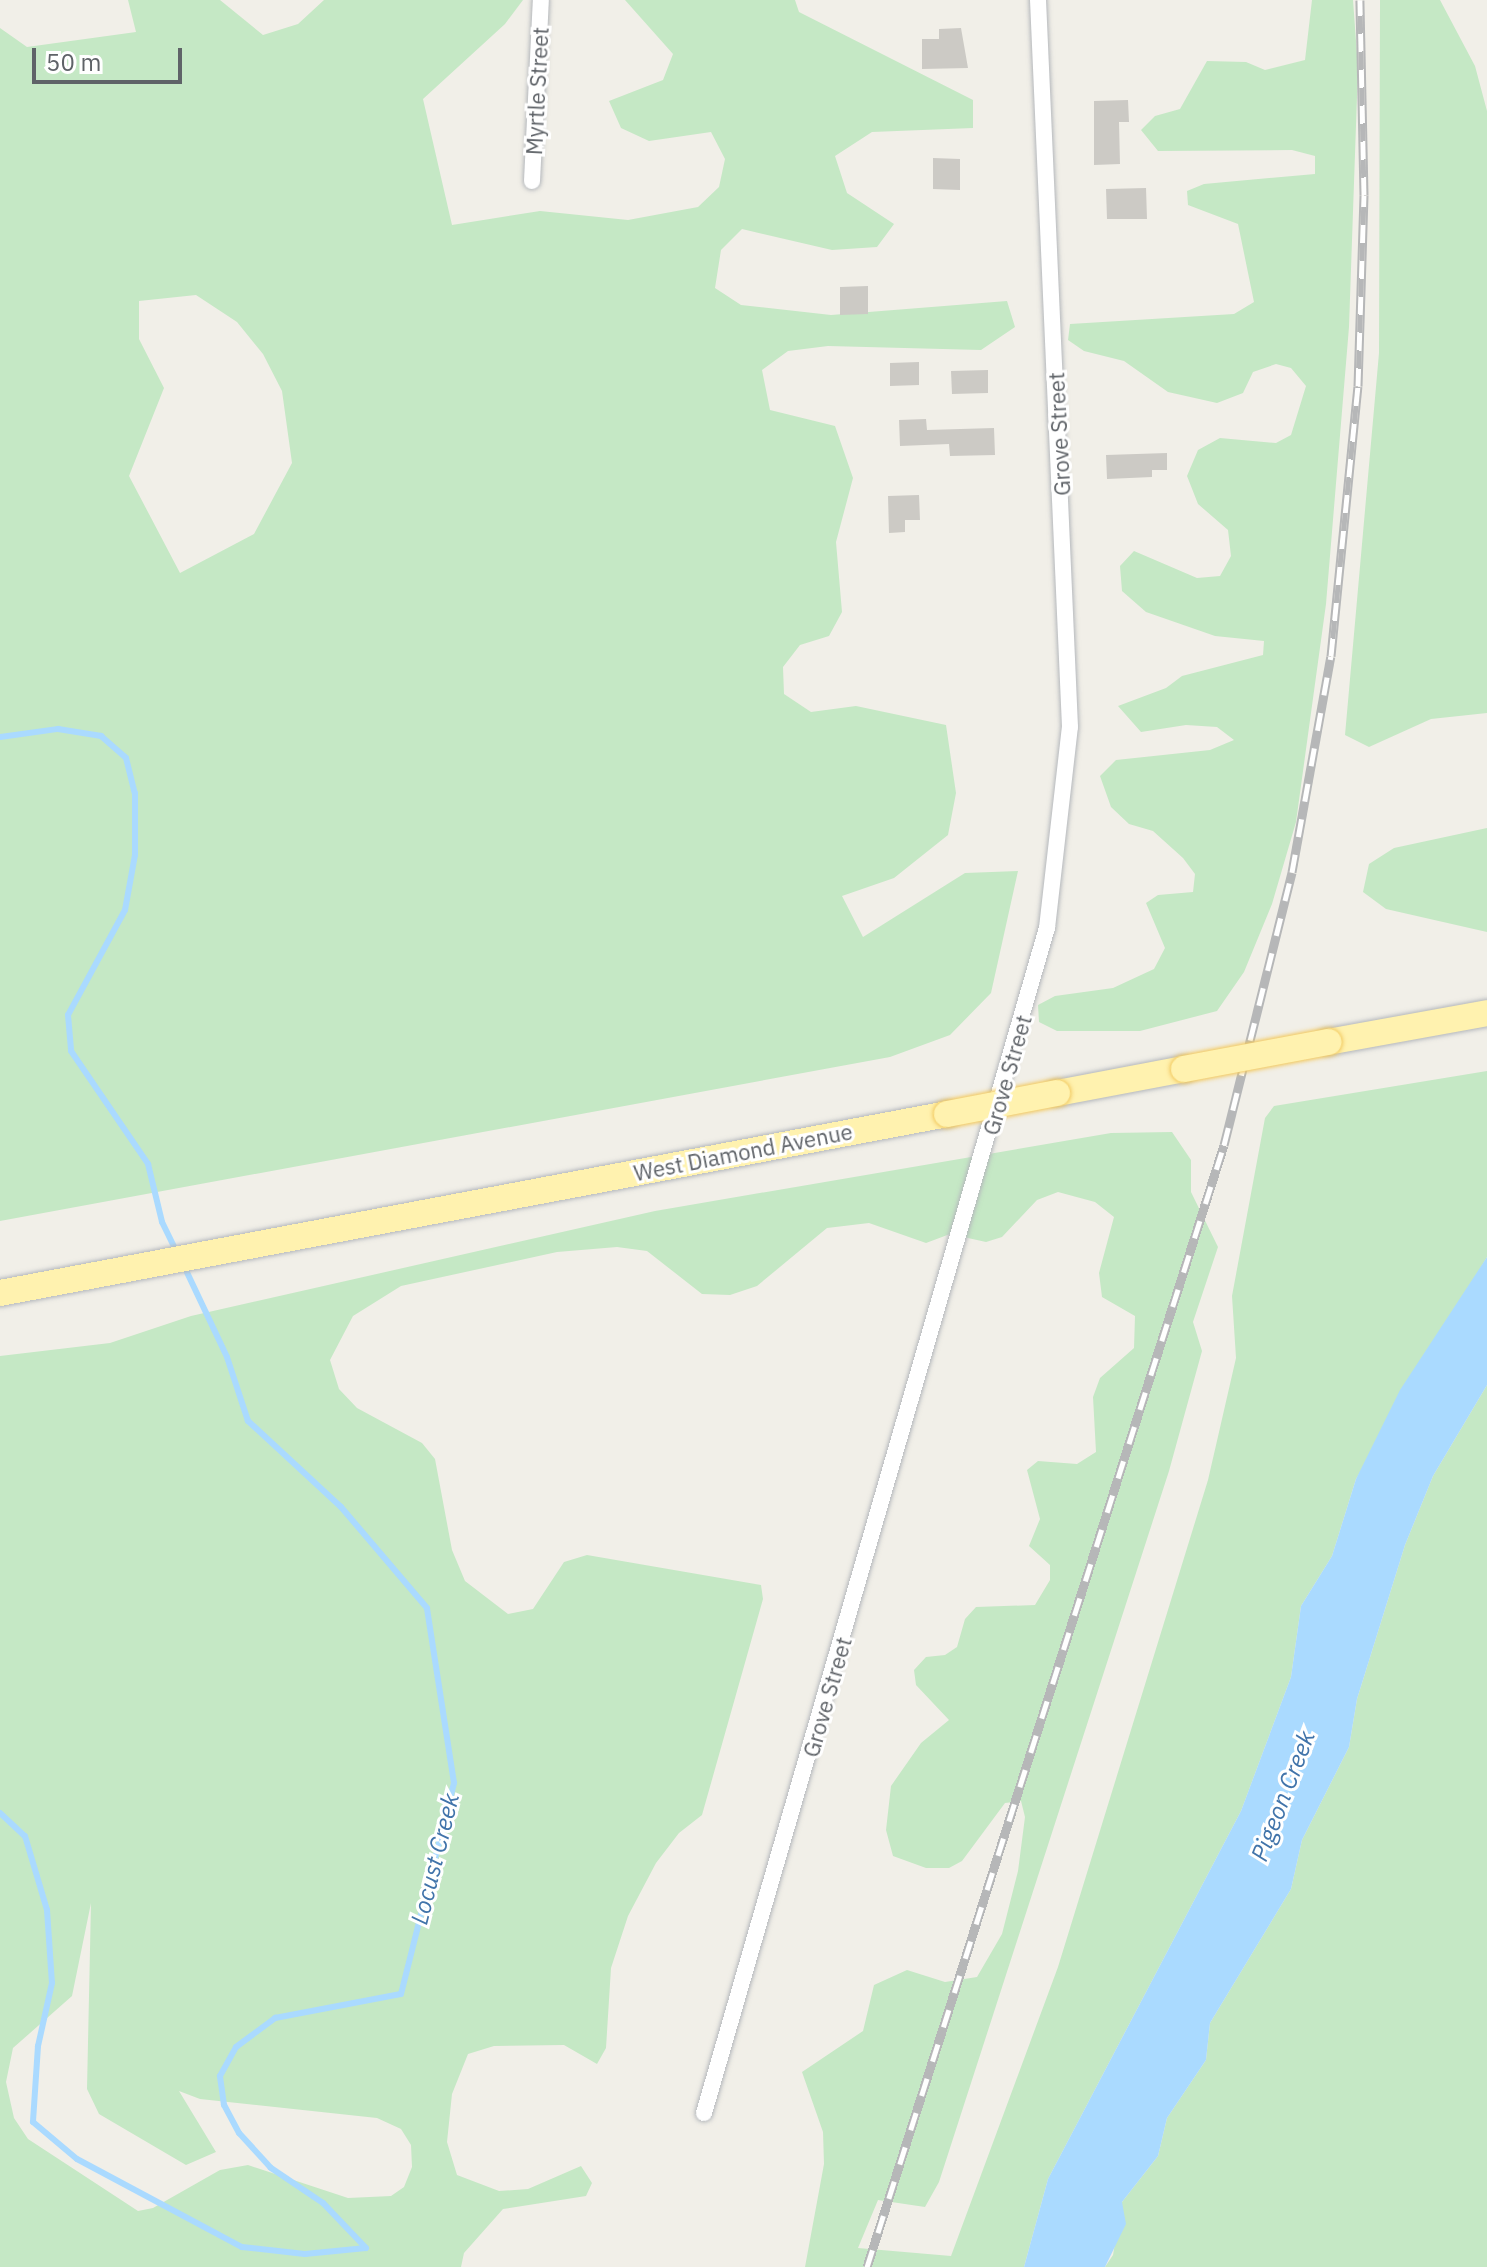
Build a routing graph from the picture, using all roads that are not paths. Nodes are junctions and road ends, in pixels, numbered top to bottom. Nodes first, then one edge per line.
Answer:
1 (541, 0) edge
2 (1038, 0) edge
3 (532, 181) dead end
4 (1487, 1013) edge
5 (0, 1293) edge
6 (704, 2113) dead end

1 - 3 street, Myrtle Street
2 - 6 street, Grove Street
4 - 5 main road, West Diamond Avenue, bridge

